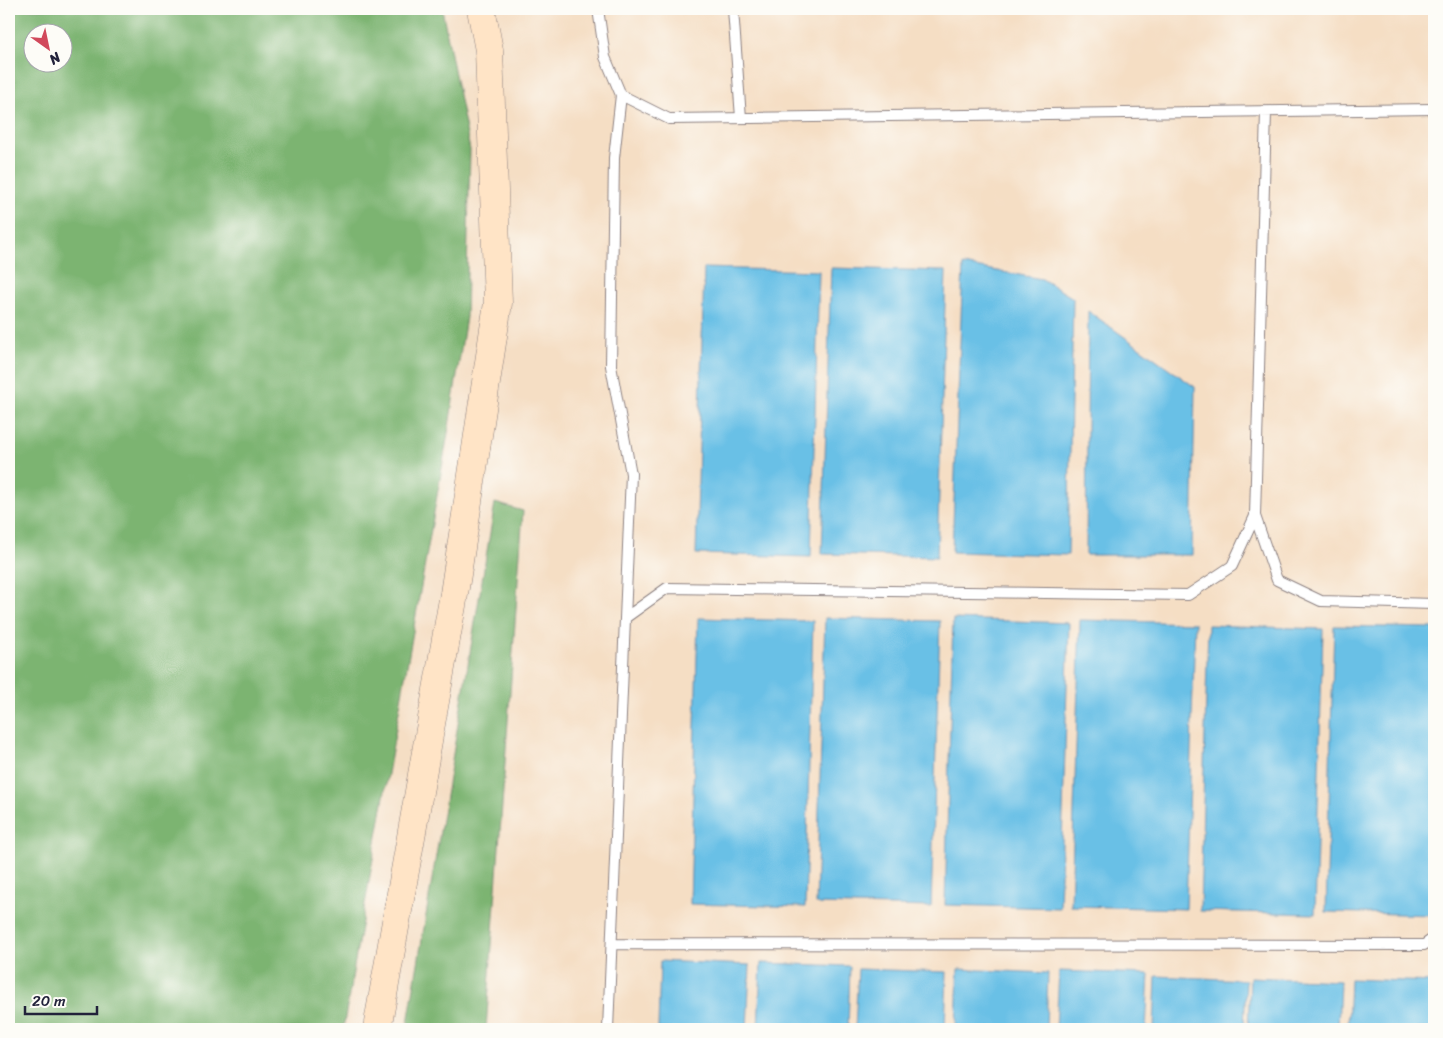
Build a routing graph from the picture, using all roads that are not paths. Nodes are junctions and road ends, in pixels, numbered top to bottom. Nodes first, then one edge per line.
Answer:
1 (481, 9) edge
2 (598, 9) edge
3 (733, 9) edge
4 (621, 96) junction
5 (1434, 109) edge
6 (1266, 112) junction
7 (740, 118) junction
8 (1255, 516) junction
9 (1434, 604) edge
10 (625, 618) junction
11 (1434, 938) edge
12 (612, 944) junction
13 (377, 1029) edge
14 (608, 1029) edge

1 - 13 main road
2 - 4 lane
3 - 7 lane
4 - 7 lane
4 - 10 lane
5 - 6 lane
6 - 7 lane
6 - 8 lane
8 - 9 lane
8 - 10 lane
10 - 12 lane
11 - 12 lane
12 - 14 lane

